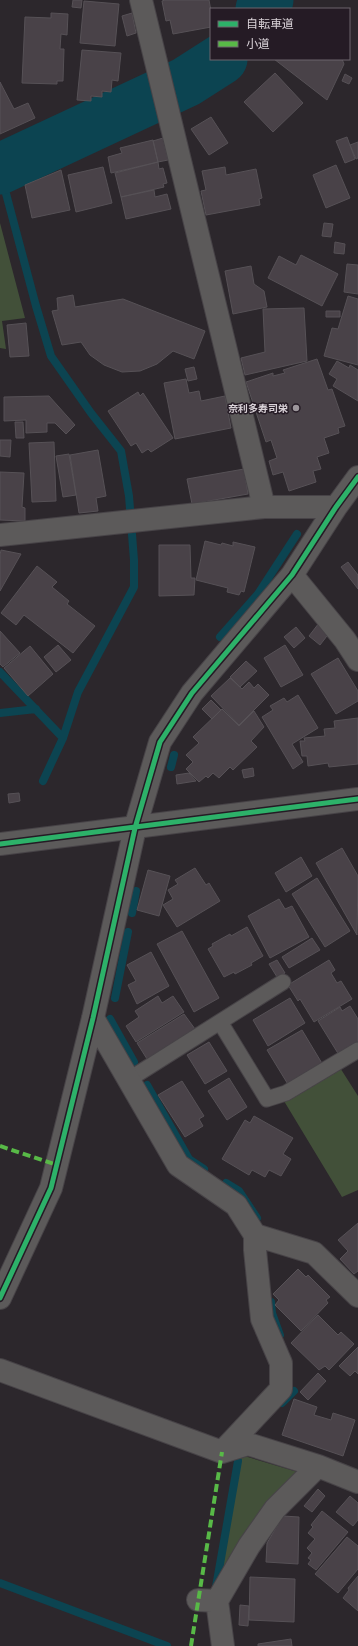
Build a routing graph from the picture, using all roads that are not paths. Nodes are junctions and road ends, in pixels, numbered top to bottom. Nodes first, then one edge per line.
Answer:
1 (141, 0) edge
2 (358, 477) edge
3 (346, 499) edge
4 (264, 507) junction
5 (0, 535) edge
6 (292, 576) junction
7 (358, 660) edge
8 (358, 799) edge
9 (135, 828) junction
10 (0, 844) edge
11 (283, 982) dead end
12 (93, 1018) junction
13 (220, 1022) junction
14 (358, 1050) edge
15 (128, 1080) junction
16 (255, 1235) junction
17 (358, 1296) edge
18 (0, 1298) edge
19 (0, 1370) edge
20 (222, 1452) junction
21 (318, 1466) junction
22 (358, 1482) edge
23 (223, 1646) edge

1 - 4 street
2 - 3 street
3 - 4 street
3 - 6 street
4 - 5 street
6 - 7 street
6 - 9 street
8 - 9 street
9 - 10 street
9 - 12 street
11 - 13 lane
12 - 15 street
12 - 18 street
13 - 14 lane
13 - 15 lane
15 - 16 street
16 - 17 street
16 - 20 street
19 - 20 street
20 - 21 street
21 - 22 street
21 - 23 street

